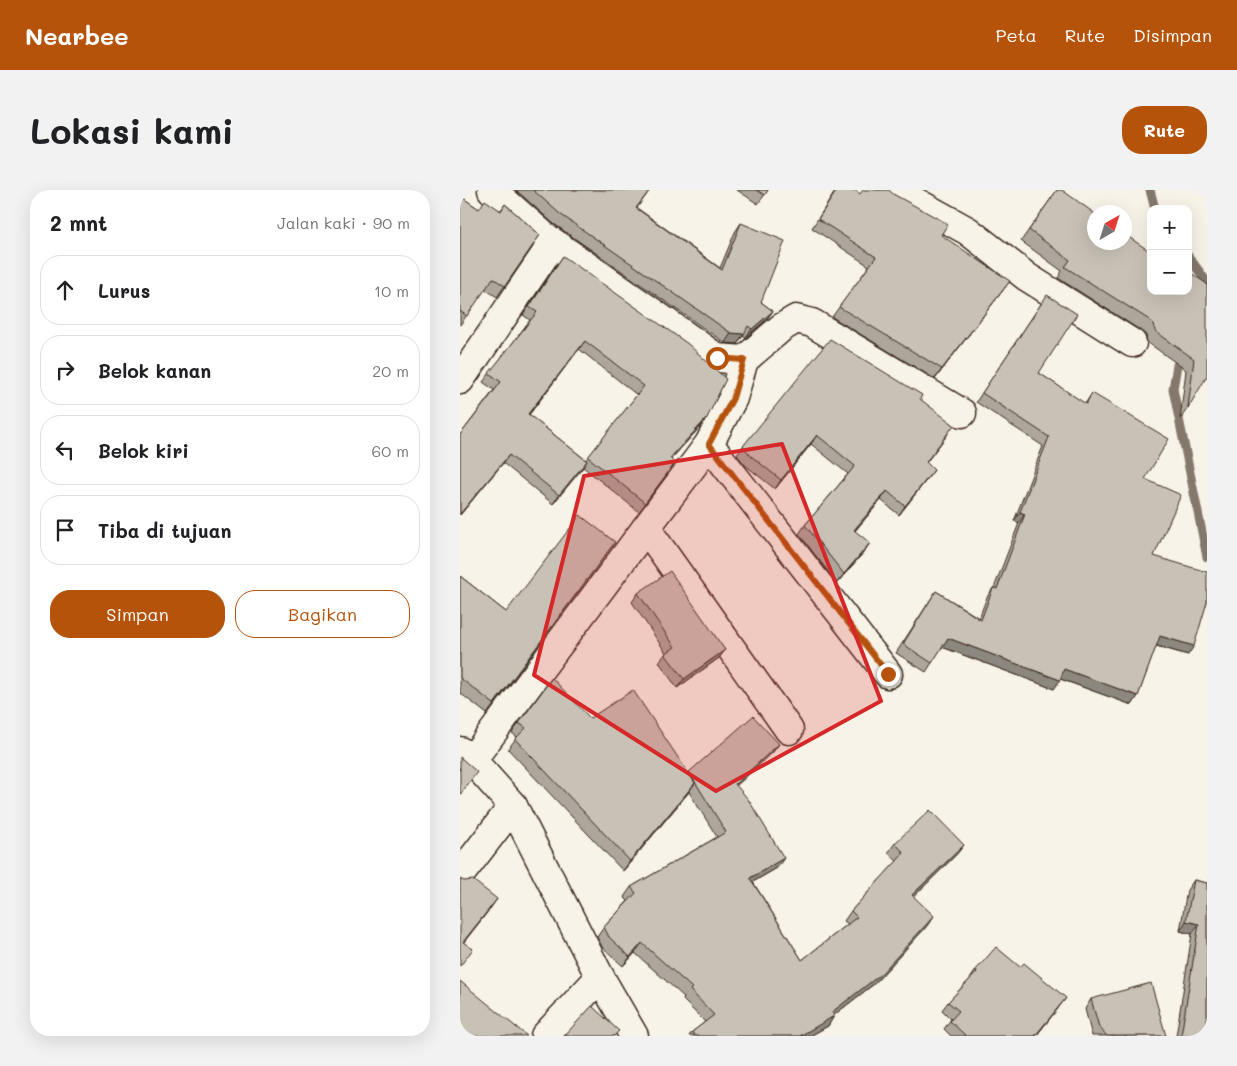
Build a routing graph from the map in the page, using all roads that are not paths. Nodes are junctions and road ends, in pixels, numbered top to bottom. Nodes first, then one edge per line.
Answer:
1 (492, 190) edge
2 (894, 190) edge
3 (553, 243) junction
4 (1132, 343) dead end
5 (744, 360) junction
6 (460, 380) edge
7 (962, 413) dead end
8 (709, 444) junction
9 (646, 528) junction
10 (888, 674) dead end
11 (789, 730) dead end
12 (466, 756) edge
13 (513, 806) junction
14 (460, 875) edge
15 (600, 977) junction
16 (545, 1036) edge
17 (634, 1036) edge

1 - 3 street
2 - 4 street
3 - 5 street
3 - 6 street
5 - 7 street
5 - 8 street
8 - 9 street
8 - 10 street
9 - 11 street
9 - 12 street
12 - 13 street
13 - 14 street
13 - 15 street
15 - 16 street
15 - 17 street

